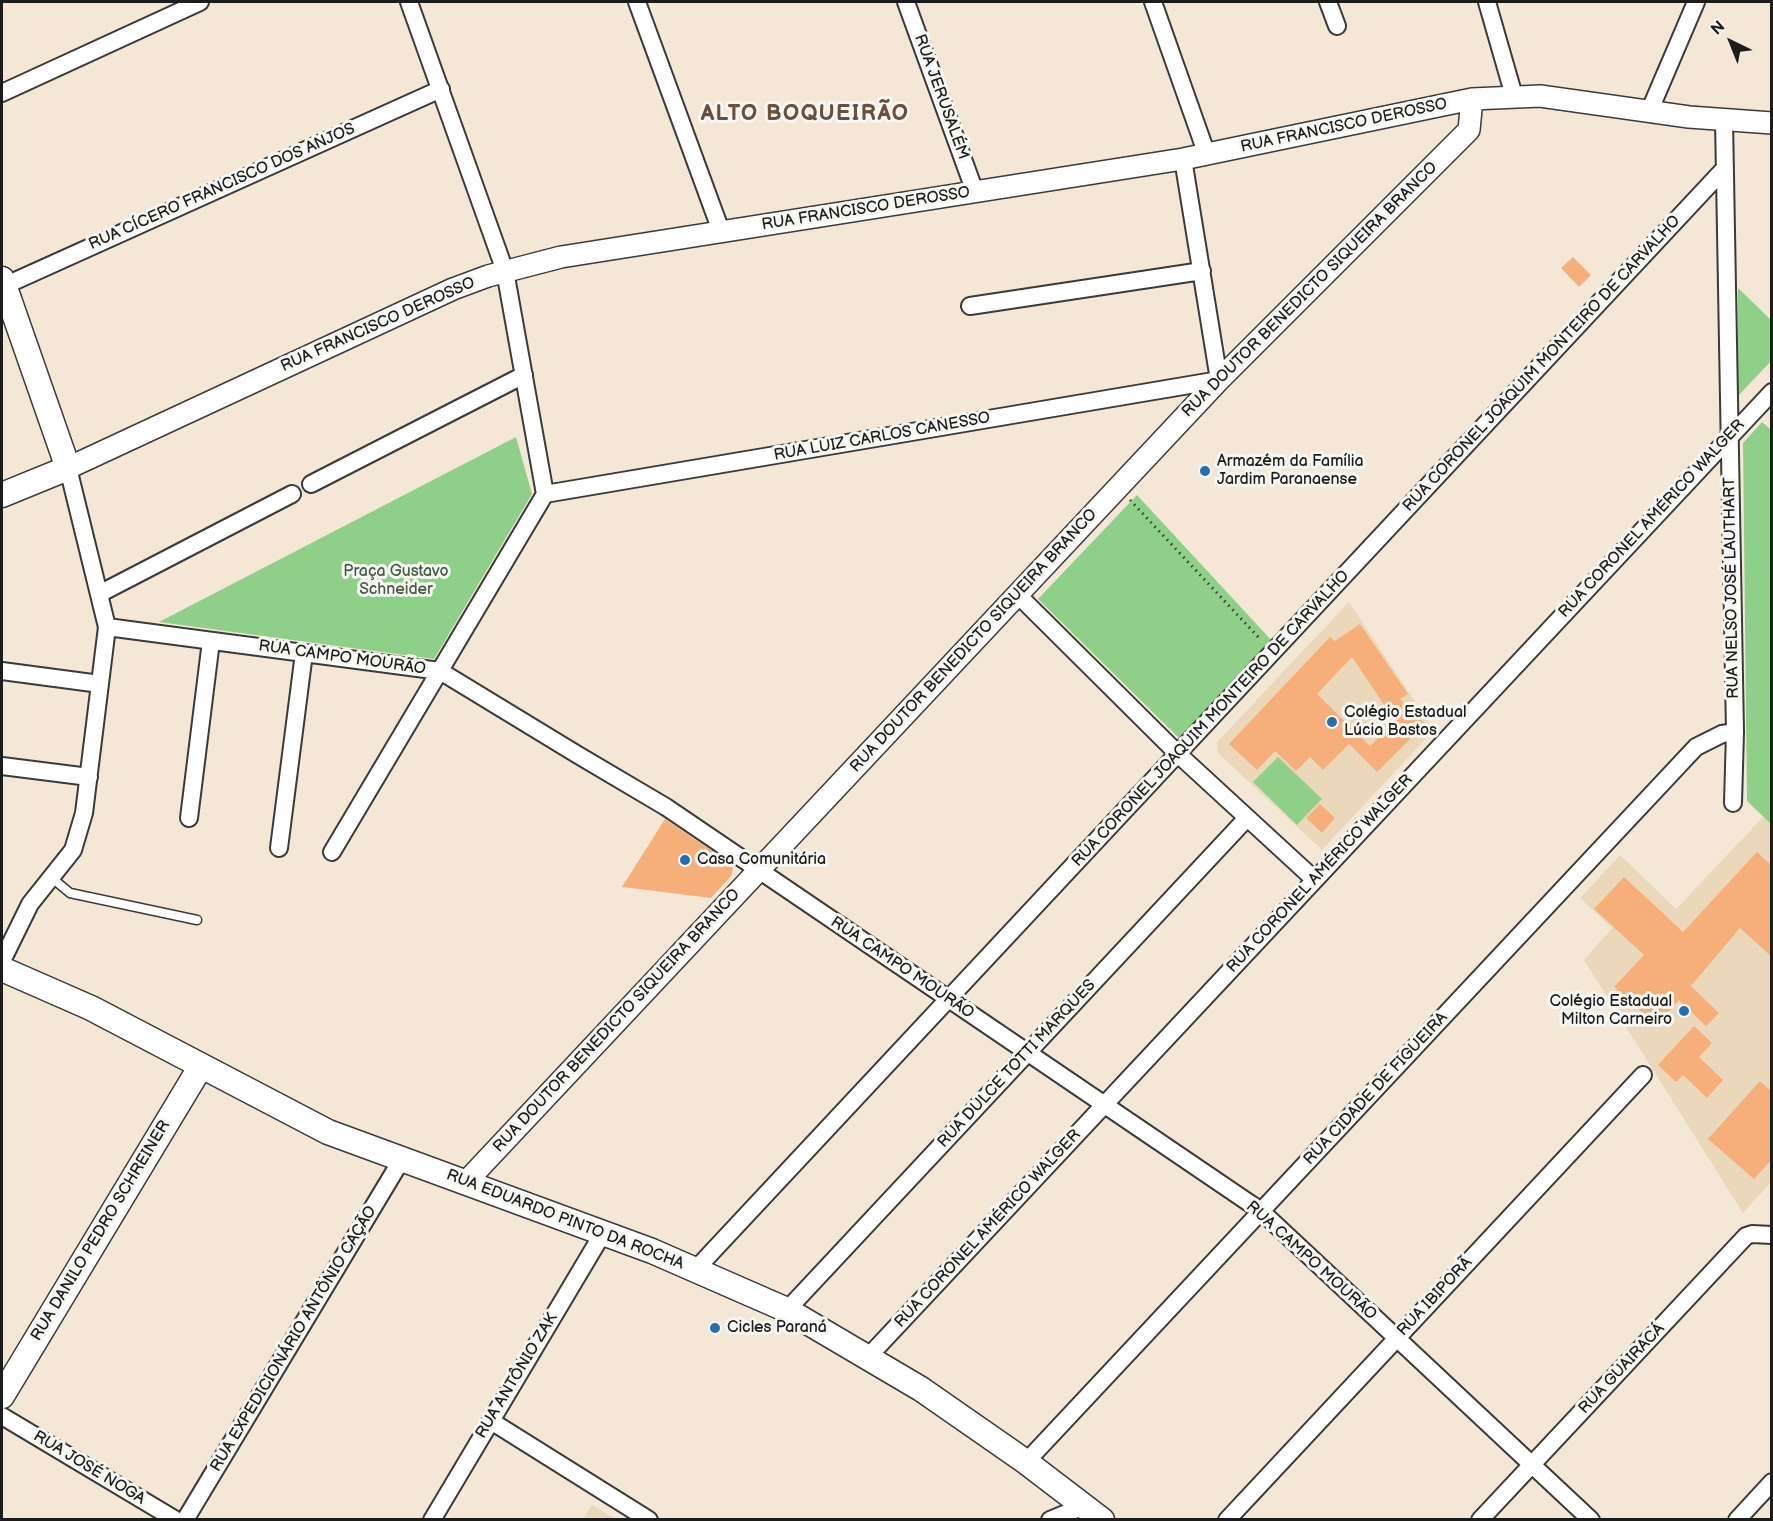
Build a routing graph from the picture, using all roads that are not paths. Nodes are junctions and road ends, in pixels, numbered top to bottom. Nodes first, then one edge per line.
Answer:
1 (200, 2) edge
2 (409, 2) edge
3 (637, 2) edge
4 (906, 2) edge
5 (1153, 2) edge
6 (1328, 2) edge
7 (1487, 2) edge
8 (1696, 2) edge
9 (1337, 26) dead end
10 (441, 89) junction
11 (2, 93) edge
12 (1514, 96) junction
13 (1472, 99) junction
14 (1649, 112) junction
15 (1724, 120) junction
16 (1772, 123) edge
17 (1207, 155) junction
18 (1183, 159) junction
19 (1725, 168) junction
20 (975, 192) junction
21 (721, 231) junction
22 (505, 271) junction
23 (1202, 271) junction
24 (3, 282) edge
25 (970, 306) dead end
26 (524, 375) junction
27 (1219, 380) junction
28 (1772, 392) edge
29 (1729, 437) junction
30 (68, 468) junction
31 (311, 484) dead end
32 (292, 494) dead end
33 (545, 494) junction
34 (2, 495) edge
35 (99, 594) junction
36 (1018, 595) junction
37 (107, 627) junction
38 (211, 641) junction
39 (304, 653) junction
40 (2, 671) edge
41 (440, 671) junction
42 (100, 684) junction
43 (1736, 732) junction
44 (1178, 754) junction
45 (2, 766) edge
46 (89, 777) junction
47 (1733, 803) dead end
48 (189, 818) dead end
49 (1247, 818) junction
50 (279, 848) dead end
51 (332, 852) dead end
52 (759, 870) junction
53 (52, 878) junction
54 (1315, 880) junction
55 (197, 920) dead end
56 (2, 961) edge
57 (2, 969) edge
58 (948, 999) junction
59 (1027, 1053) junction
60 (201, 1066) junction
61 (1642, 1075) dead end
62 (1104, 1105) junction
63 (402, 1159) junction
64 (466, 1182) junction
65 (1261, 1211) junction
66 (603, 1233) junction
67 (1772, 1235) edge
68 (696, 1269) junction
69 (787, 1310) junction
70 (1397, 1338) junction
71 (869, 1356) junction
72 (2, 1396) edge
73 (2, 1416) edge
74 (491, 1421) junction
75 (1026, 1462) junction
76 (1532, 1465) junction
77 (1772, 1482) edge
78 (1093, 1513) edge
79 (176, 1520) edge
80 (185, 1520) edge
81 (432, 1520) edge
82 (649, 1520) edge
83 (1050, 1520) edge
84 (1227, 1520) edge
85 (1480, 1520) edge
86 (1591, 1520) edge
87 (1737, 1520) edge

1 - 11 street
2 - 10 street
3 - 21 street
4 - 20 street, RUA JERUSALÉM
5 - 17 street
6 - 9 street
7 - 12 street
8 - 14 street
10 - 22 street
10 - 24 street, RUA CÍCERO FRANCISCO DOS ANJOS
12 - 13 street, RUA FRANCISCO DEROSSO
12 - 14 street, RUA FRANCISCO DEROSSO
13 - 17 street, RUA FRANCISCO DEROSSO
13 - 27 street, RUA DOUTOR BENEDICTO SIQUEIRA BRANCO
14 - 15 street, RUA FRANCISCO DEROSSO
15 - 16 street, RUA FRANCISCO DEROSSO
15 - 19 street, RUA NELSO JOSÉ LAUTHART
17 - 18 street, RUA FRANCISCO DEROSSO
18 - 20 street, RUA FRANCISCO DEROSSO
18 - 23 street
19 - 29 street, RUA NELSO JOSÉ LAUTHART
19 - 44 street, RUA CORONEL JOAQUIM MONTEIRO DE CARVALHO
20 - 21 street, RUA FRANCISCO DEROSSO
21 - 22 street, RUA FRANCISCO DEROSSO
22 - 26 street
22 - 30 street, RUA FRANCISCO DEROSSO
23 - 25 street
23 - 27 street
24 - 30 main road
26 - 31 street
26 - 33 street
27 - 33 street, RUA LUIZ CARLOS CANESSO
27 - 36 street, RUA DOUTOR BENEDICTO SIQUEIRA BRANCO
28 - 29 street, RUA CORONEL AMÉRICO WALGER
29 - 43 street, RUA NELSO JOSÉ LAUTHART
29 - 54 street, RUA CORONEL AMÉRICO WALGER
30 - 34 main road, RUA FRANCISCO DEROSSO
30 - 35 street
32 - 35 street
33 - 41 street
35 - 37 street
36 - 44 street
36 - 52 street, RUA DOUTOR BENEDICTO SIQUEIRA BRANCO
37 - 38 street, RUA CAMPO MOURÃO
37 - 42 street
38 - 39 street, RUA CAMPO MOURÃO
38 - 48 street
39 - 41 street, RUA CAMPO MOURÃO
39 - 50 street
40 - 42 street
41 - 51 street
41 - 52 street, RUA CAMPO MOURÃO
42 - 46 street
43 - 47 street, RUA NELSO JOSÉ LAUTHART
43 - 65 street, RUA CIDADE DE FIGUEIRA
44 - 49 street
44 - 58 street, RUA CORONEL JOAQUIM MONTEIRO DE CARVALHO
45 - 46 street
46 - 53 street
49 - 54 street
49 - 59 street, RUA DULCE TOTTI MARQUES
52 - 58 street, RUA CAMPO MOURÃO
52 - 64 street, RUA DOUTOR BENEDICTO SIQUEIRA BRANCO
53 - 55 lane
53 - 56 street
54 - 62 street, RUA CORONEL AMÉRICO WALGER
57 - 60 main road, RUA EDUARDO PINTO DA ROCHA
58 - 59 street, RUA CAMPO MOURÃO
58 - 68 street, RUA CORONEL JOAQUIM MONTEIRO DE CARVALHO
59 - 62 street, RUA CAMPO MOURÃO
59 - 69 street, RUA DULCE TOTTI MARQUES
60 - 63 main road, RUA EDUARDO PINTO DA ROCHA
60 - 72 main road, RUA DANILO PEDRO SCHREINER
61 - 70 street, RUA IBIPORÃ
62 - 65 street, RUA CAMPO MOURÃO
62 - 71 street, RUA CORONEL AMÉRICO WALGER
63 - 64 main road, RUA EDUARDO PINTO DA ROCHA
63 - 80 street, RUA EXPEDICIONÁRIO ANTÔNIO CAÇÃO
64 - 66 main road, RUA EDUARDO PINTO DA ROCHA
65 - 70 street, RUA CAMPO MOURÃO
65 - 75 street, RUA CIDADE DE FIGUEIRA
66 - 68 main road, RUA EDUARDO PINTO DA ROCHA
66 - 74 street, RUA ANTÔNIO ZAK
67 - 76 street, RUA GUAIRACÁ
68 - 69 main road, RUA EDUARDO PINTO DA ROCHA
69 - 71 main road, RUA EDUARDO PINTO DA ROCHA
70 - 76 street, RUA CAMPO MOURÃO
70 - 84 street, RUA IBIPORÃ
71 - 75 main road, RUA EDUARDO PINTO DA ROCHA
73 - 79 street, RUA JOSÉ NOGA
74 - 81 street, RUA ANTÔNIO ZAK
74 - 82 street
75 - 78 main road, RUA EDUARDO PINTO DA ROCHA
76 - 85 street, RUA GUAIRACÁ
76 - 86 street, RUA CAMPO MOURÃO
77 - 87 street
78 - 83 street

